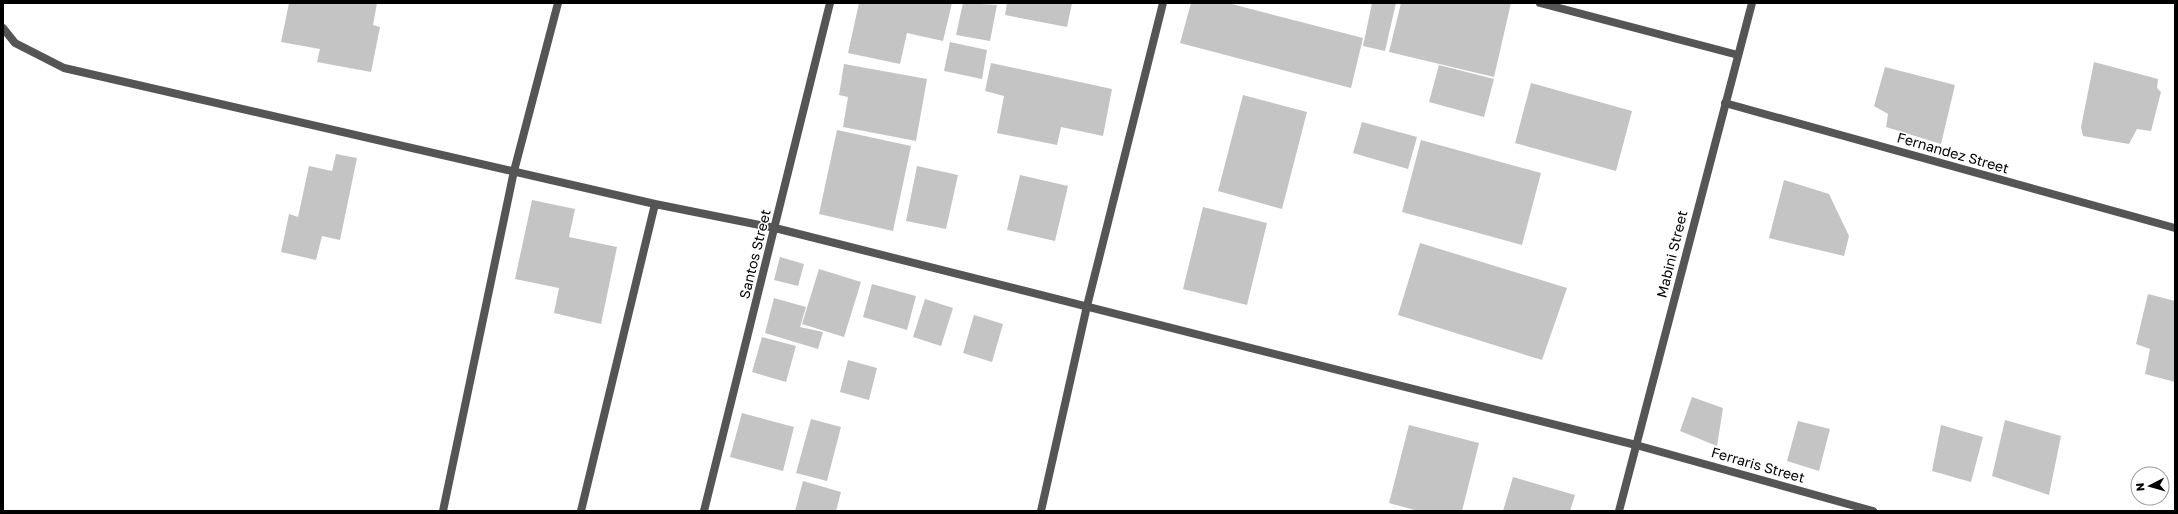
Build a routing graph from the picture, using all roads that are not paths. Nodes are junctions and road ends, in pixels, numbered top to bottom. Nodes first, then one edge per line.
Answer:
1 (558, 3) edge
2 (830, 3) edge
3 (1162, 3) edge
4 (1540, 3) edge
5 (1752, 3) edge
6 (3, 28) edge
7 (1738, 55) junction
8 (1724, 103) junction
9 (514, 171) junction
10 (655, 204) junction
11 (774, 228) junction
12 (2175, 228) edge
13 (1088, 306) junction
14 (1636, 445) junction
15 (443, 511) edge
16 (581, 511) edge
17 (704, 511) edge
18 (1041, 511) edge
19 (1619, 511) edge
20 (1873, 511) edge

1 - 9 street
2 - 11 street, Santos Street
3 - 13 street
4 - 7 street
5 - 7 street, Mabini Street
6 - 9 street, Ferraris Street
7 - 8 street, Mabini Street
8 - 12 street, Fernandez Street
8 - 14 street, Mabini Street
9 - 10 street, Ferraris Street
9 - 15 street
10 - 11 street, Ferraris Street
10 - 16 street
11 - 13 street, Ferraris Street
11 - 17 street, Santos Street
13 - 14 street, Ferraris Street
13 - 18 street
14 - 19 street, Mabini Street
14 - 20 street, Ferraris Street

